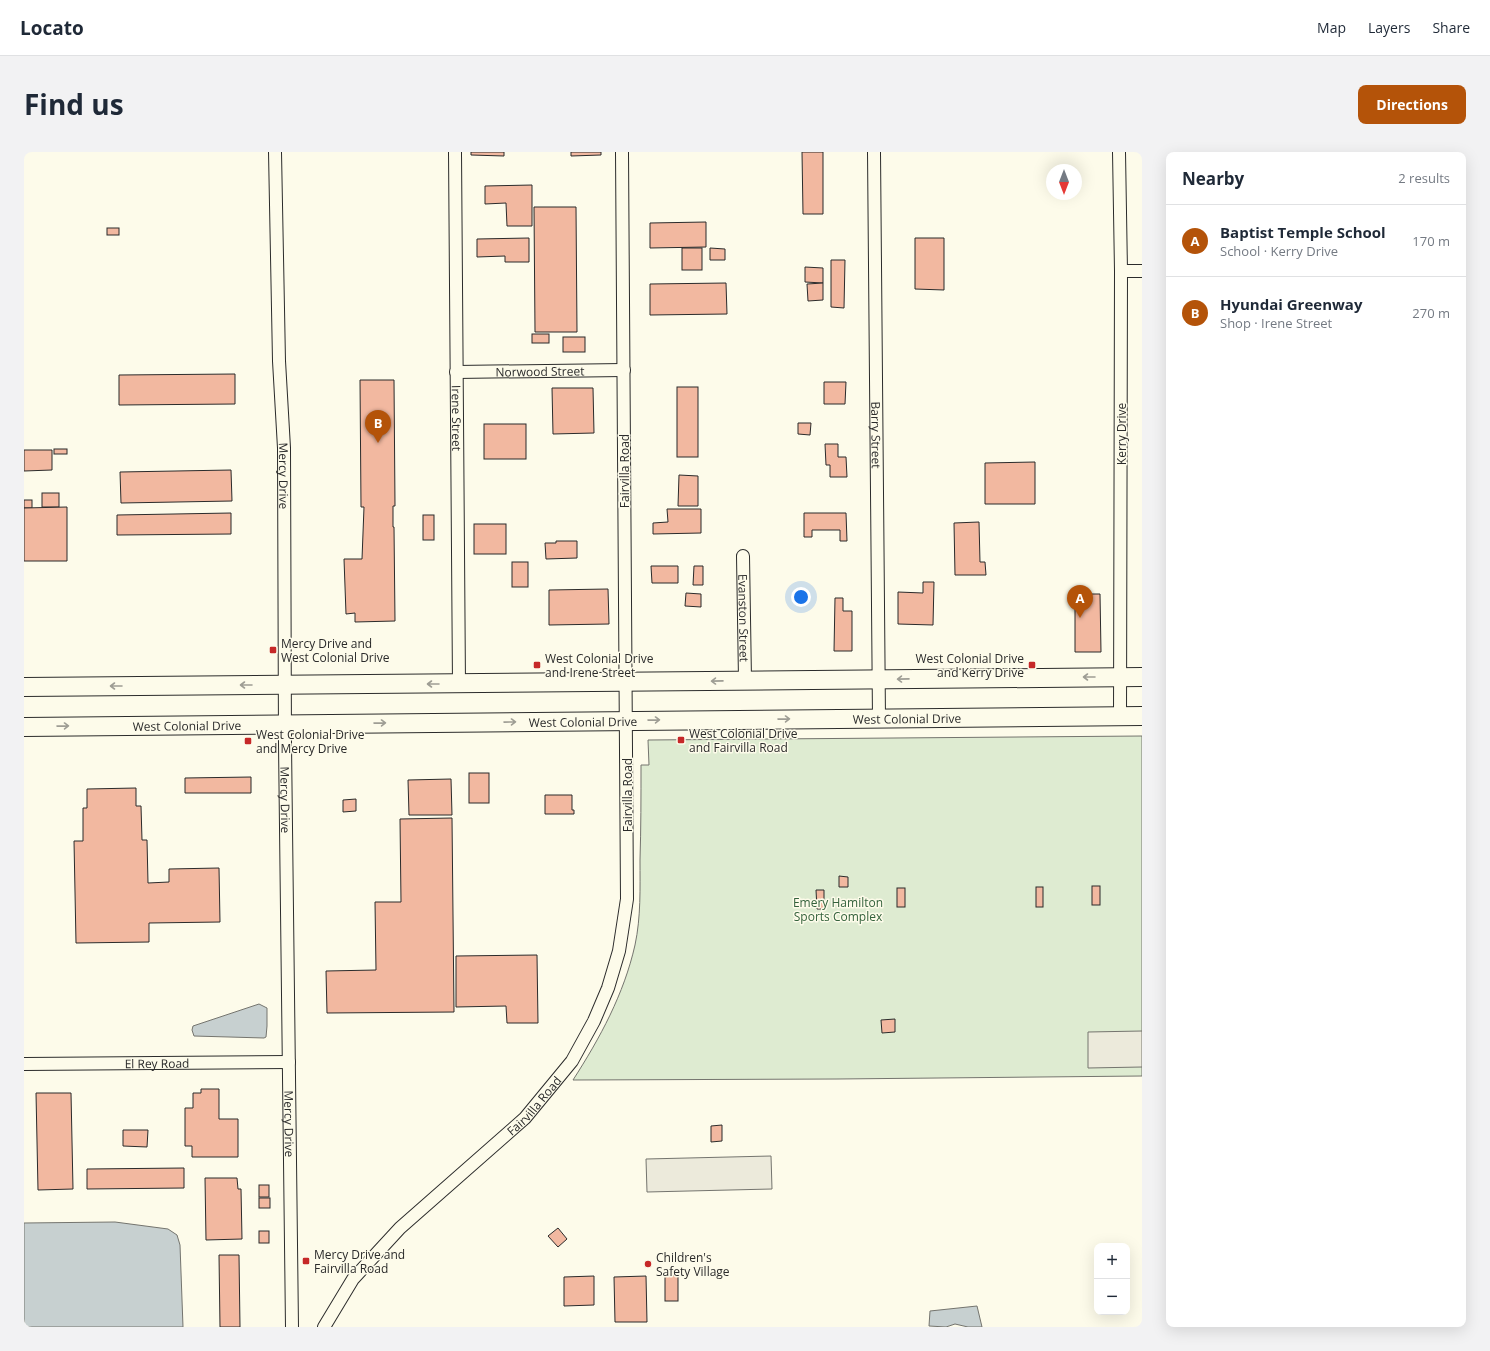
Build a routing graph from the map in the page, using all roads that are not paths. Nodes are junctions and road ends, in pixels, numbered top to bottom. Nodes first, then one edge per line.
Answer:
1 (275, 152) edge
2 (455, 152) edge
3 (622, 152) edge
4 (874, 152) edge
5 (1119, 152) edge
6 (1122, 271) junction
7 (1142, 271) edge
8 (624, 370) junction
9 (456, 372) junction
10 (743, 556) dead end
11 (1120, 677) junction
12 (1142, 677) edge
13 (879, 679) junction
14 (745, 680) junction
15 (626, 682) junction
16 (459, 684) junction
17 (285, 685) junction
18 (24, 687) edge
19 (1142, 716) edge
20 (1120, 717) junction
21 (879, 718) junction
22 (627, 721) junction
23 (285, 724) junction
24 (24, 727) edge
25 (289, 1062) junction
26 (24, 1064) edge
27 (292, 1327) edge
28 (324, 1327) edge

1 - 17 street, Mercy Drive
2 - 9 street, Irene Street
3 - 8 street, Fairvilla Road
4 - 13 street, Barry Street
5 - 6 street, Kerry Drive
6 - 7 street
6 - 11 street, Kerry Drive
8 - 9 street, Norwood Street
8 - 15 street, Fairvilla Road
9 - 16 street, Irene Street
10 - 14 street, Evanston Street
11 - 12 highway
11 -> 13 highway
11 - 20 street, Kerry Drive
13 - 14 highway
13 - 21 street, Barry Street
14 -> 15 highway
15 - 16 highway
15 - 22 street, Fairvilla Road
16 -> 17 highway
17 -> 18 highway
17 - 23 street, Mercy Drive
19 - 20 highway, West Colonial Drive
20 - 21 highway, West Colonial Drive
22 -> 21 highway, West Colonial Drive
23 -> 22 highway, West Colonial Drive
22 - 28 street, Fairvilla Road
24 -> 23 highway, West Colonial Drive
23 - 25 street, Mercy Drive
25 - 26 street, El Rey Road
25 - 27 street, Mercy Drive

